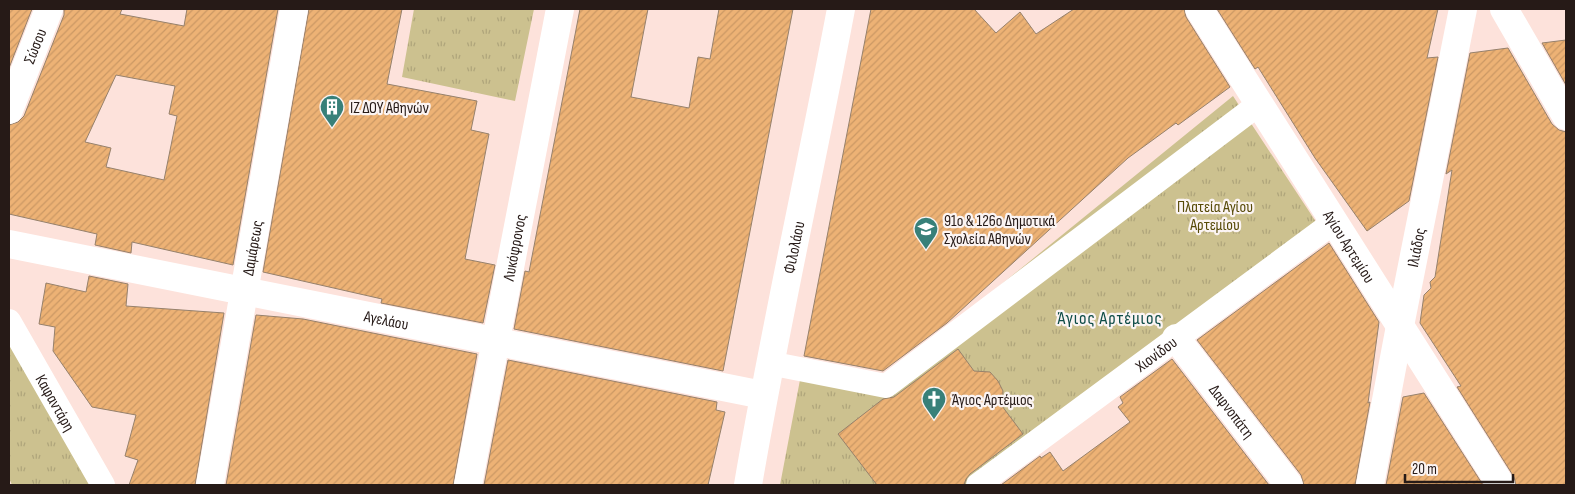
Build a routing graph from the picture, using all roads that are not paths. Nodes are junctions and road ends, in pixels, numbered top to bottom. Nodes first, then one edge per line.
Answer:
1 (49, 9) edge
2 (294, 9) edge
3 (560, 9) edge
4 (841, 9) edge
5 (1199, 9) edge
6 (1464, 9) edge
7 (1504, 9) edge
8 (1259, 104) junction
9 (9, 110) edge
10 (1566, 116) edge
11 (1334, 222) junction
12 (9, 244) edge
13 (244, 291) junction
14 (9, 321) edge
15 (1400, 326) junction
16 (1176, 338) junction
17 (495, 342) junction
18 (769, 363) junction
19 (763, 395) junction
20 (102, 485) edge
21 (210, 485) edge
22 (468, 485) edge
23 (748, 485) edge
24 (978, 485) edge
25 (1289, 485) edge
26 (1370, 485) edge
27 (1501, 485) edge

1 - 9 street, Σώσου
2 - 13 street, Δαμάρεως
3 - 17 street, Λυκόφρονος
4 - 18 street, Φιλολάου
5 - 8 street, Αγίου Αρτεμίου
6 - 15 street, Ιλιάδος
7 - 10 street
8 - 11 street, Αγίου Αρτεμίου
8 - 18 street
11 - 15 street, Αγίου Αρτεμίου
11 - 16 street, Χιονίδου
12 - 13 street, Αγελάου
13 - 17 street, Αγελάου
13 - 21 street, Δαμάρεως
14 - 20 street, Καφαντάρη
15 - 26 street, Ιλιάδος
15 - 27 street, Αγίου Αρτεμίου
16 - 24 street, Χιονίδου
16 - 25 street, Δαφνοπάτη
17 - 19 street, Αγελάου
17 - 22 street, Λυκόφρονος
18 - 19 street, Φιλολάου
19 - 23 street, Φιλολάου

